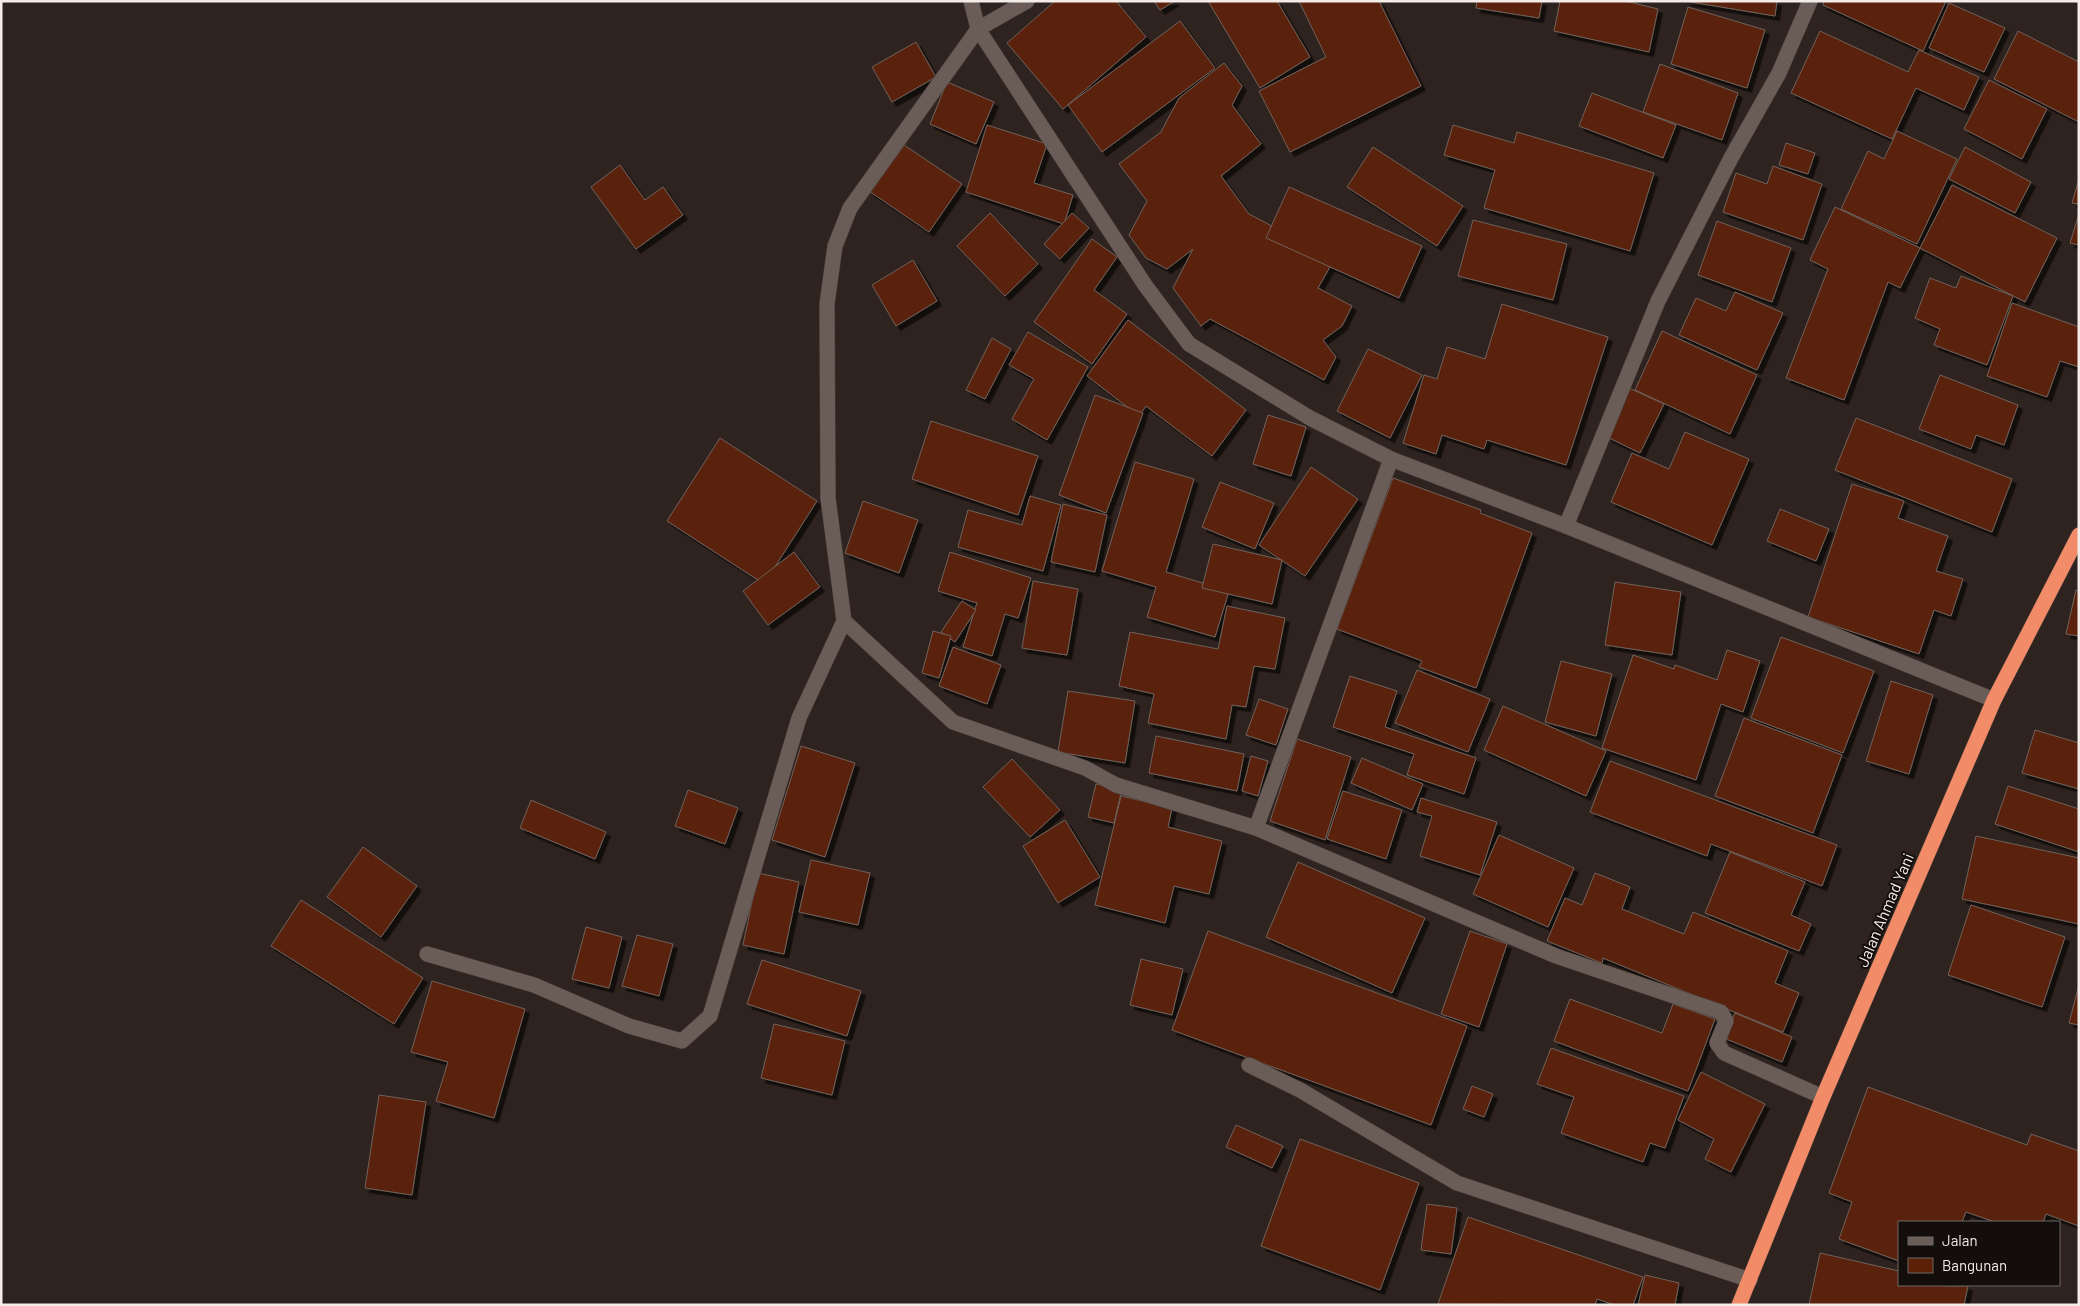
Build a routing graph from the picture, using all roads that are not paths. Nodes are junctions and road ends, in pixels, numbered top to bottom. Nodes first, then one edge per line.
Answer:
1 (972, 1) edge
2 (1027, 1) edge
3 (1810, 1) edge
4 (978, 29) junction
5 (1391, 459) junction
6 (1566, 526) junction
7 (2079, 535) edge
8 (844, 621) junction
9 (1994, 700) junction
10 (1256, 828) junction
11 (427, 954) dead end
12 (1250, 1065) dead end
13 (1823, 1098) junction
14 (1750, 1280) junction
15 (1739, 1305) edge

1 - 4 street
2 - 4 street
3 - 6 street
4 - 5 street
4 - 8 street
5 - 6 street
5 - 10 street
6 - 9 street
7 - 9 highway, Jalan Ahmad Yani
8 - 10 street
8 - 11 street
9 - 13 highway, Jalan Ahmad Yani
10 - 13 street
12 - 14 street
13 - 14 highway, Jalan Ahmad Yani
14 - 15 highway, Jalan Ahmad Yani

